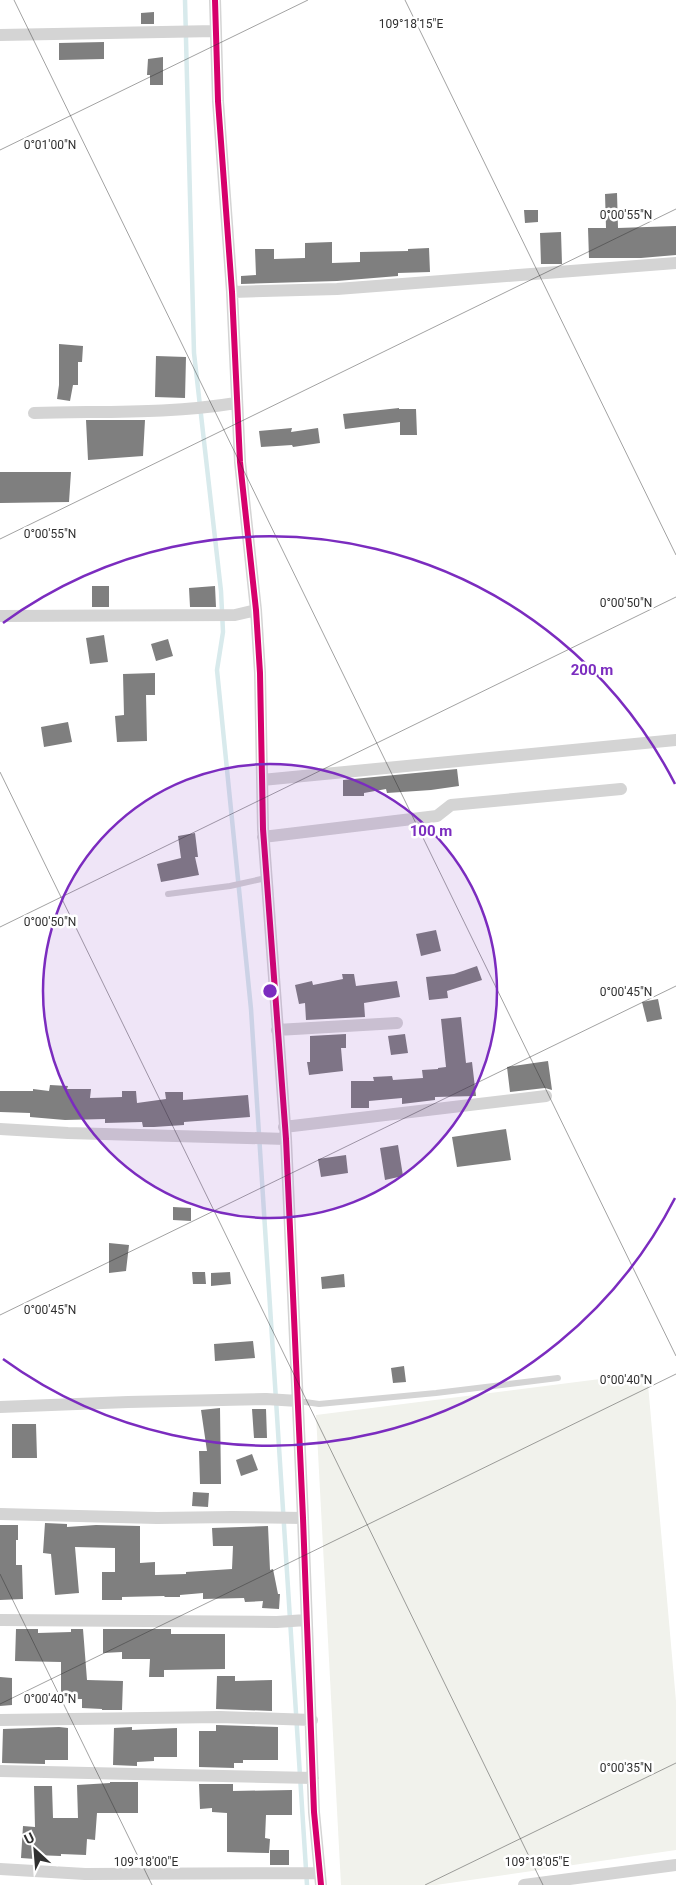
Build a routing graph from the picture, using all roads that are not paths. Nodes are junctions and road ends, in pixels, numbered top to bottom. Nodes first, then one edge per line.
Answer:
1 (215, 0) edge
2 (216, 31) junction
3 (0, 35) edge
4 (676, 263) edge
5 (232, 292) junction
6 (236, 403) junction
7 (34, 413) dead end
8 (256, 610) junction
9 (0, 616) edge
10 (676, 740) edge
11 (262, 780) junction
12 (621, 789) dead end
13 (264, 836) junction
14 (266, 878) junction
15 (168, 894) dead end
16 (397, 1023) dead end
17 (277, 1030) junction
18 (546, 1096) dead end
19 (0, 1129) edge
20 (285, 1133) junction
21 (558, 1378) dead end
22 (293, 1400) junction
23 (0, 1407) edge
24 (0, 1514) edge
25 (298, 1518) junction
26 (0, 1620) edge
27 (303, 1620) junction
28 (0, 1720) edge
29 (308, 1720) junction
30 (0, 1771) edge
31 (306, 1778) junction
32 (676, 1865) edge
33 (0, 1869) edge
34 (319, 1877) edge
35 (524, 1885) edge

1 - 2 street
2 - 3 street
2 - 5 street
4 - 5 street
5 - 6 street
6 - 7 street
6 - 8 street
8 - 9 street
8 - 11 street
10 - 11 street
11 - 13 street
12 - 13 street
13 - 14 street
14 - 15 lane
14 - 17 street
16 - 17 street
17 - 20 street
18 - 20 street
19 - 20 street
20 - 22 street
21 - 22 lane
22 - 23 street
22 - 25 street
24 - 25 street
25 - 27 street
26 - 27 street
27 - 29 street
28 - 29 street
29 - 31 street
30 - 31 street
31 - 34 street
32 - 35 street
33 - 34 street

